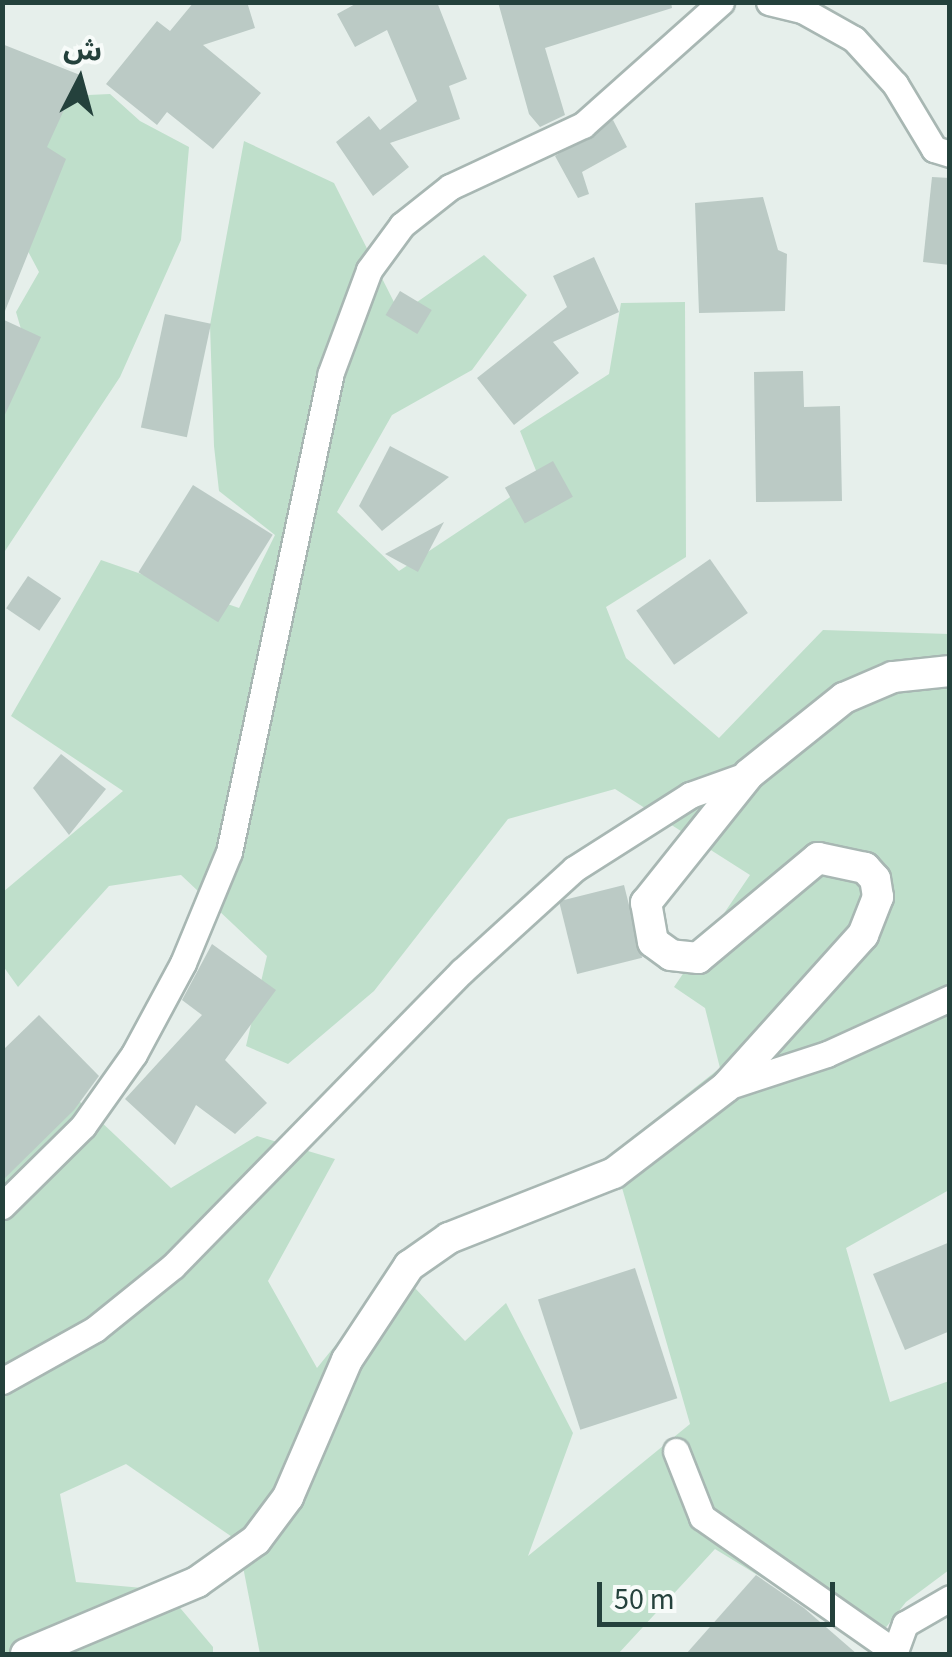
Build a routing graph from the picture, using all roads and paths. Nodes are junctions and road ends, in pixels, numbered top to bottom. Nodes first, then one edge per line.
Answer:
1 (720, 2) edge
2 (769, 2) edge
3 (950, 154) edge
4 (950, 671) edge
5 (748, 774) junction
6 (950, 998) edge
7 (726, 1086) junction
8 (2, 1206) edge
9 (2, 1381) edge
10 (676, 1450) dead end
11 (950, 1598) edge
12 (894, 1653) edge
13 (26, 1654) edge

1 - 8 street
2 - 3 street
4 - 5 street
5 - 7 street
5 - 9 street
6 - 7 street
7 - 13 street
10 - 12 street
11 - 12 street

